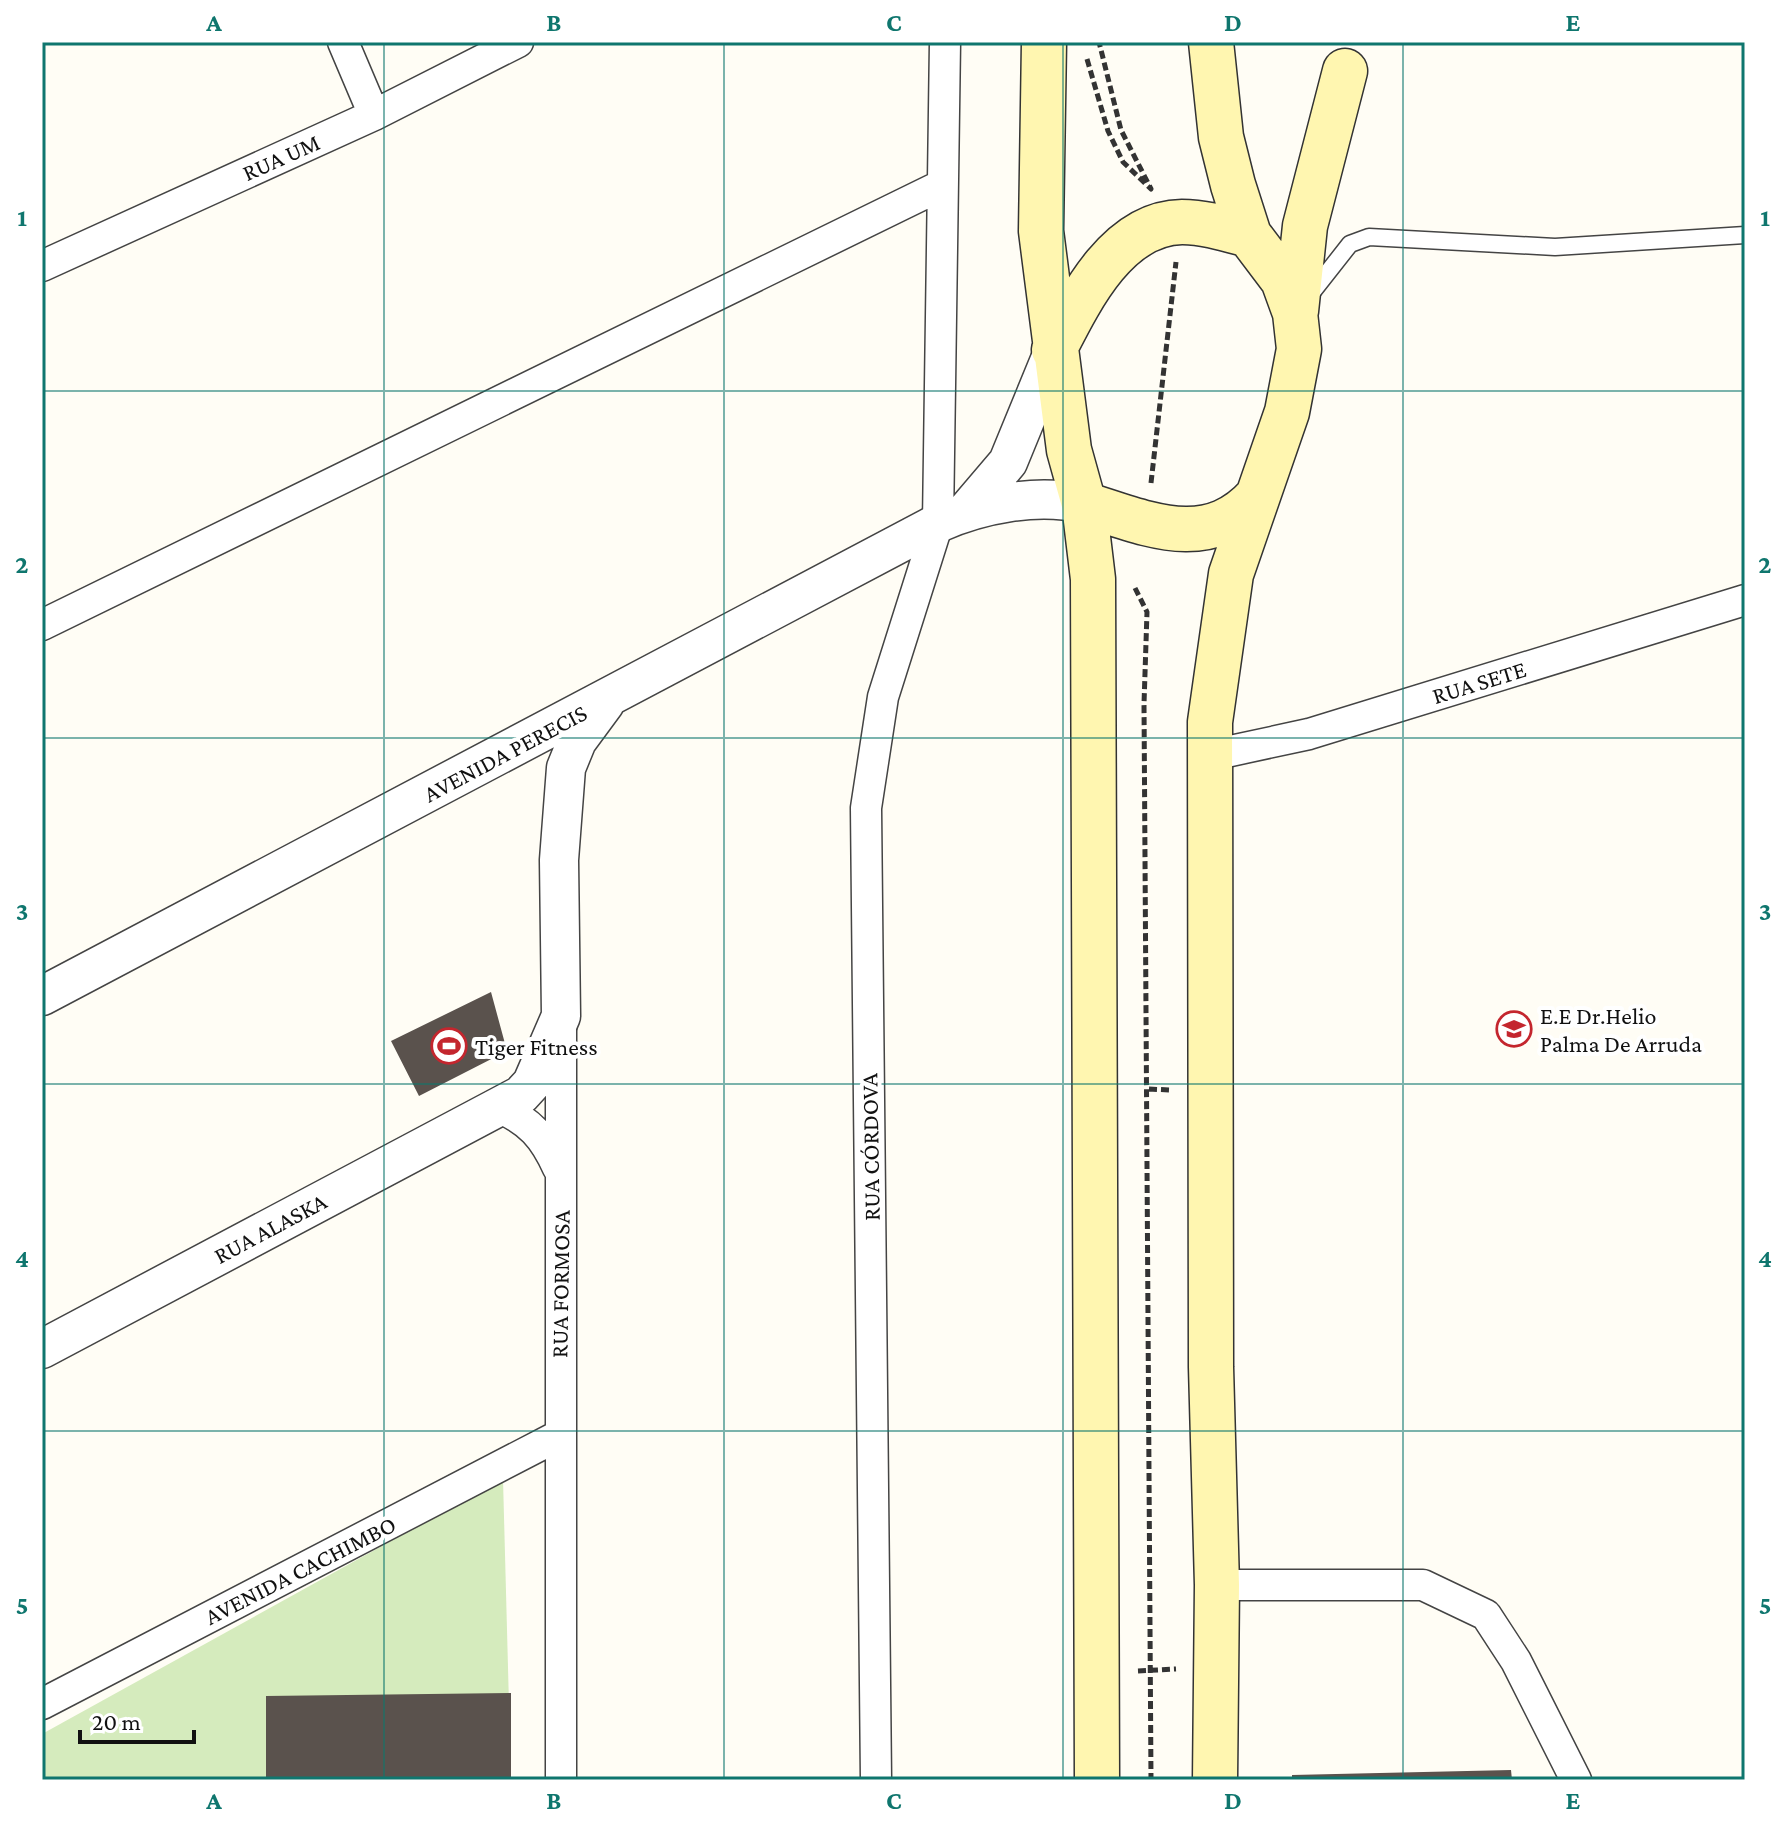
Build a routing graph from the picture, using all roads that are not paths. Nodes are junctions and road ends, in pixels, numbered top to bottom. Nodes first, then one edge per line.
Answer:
1 (343, 42) edge
2 (518, 42) edge
3 (945, 42) edge
4 (1044, 42) edge
5 (1211, 42) edge
6 (1354, 56) edge
7 (374, 115) junction
8 (942, 185) junction
9 (1745, 235) edge
10 (1253, 239) junction
11 (42, 266) edge
12 (1295, 313) junction
13 (1054, 350) junction
14 (1258, 496) junction
15 (1084, 504) junction
16 (953, 516) junction
17 (1745, 600) edge
18 (42, 625) edge
19 (610, 698) junction
20 (514, 748) junction
21 (1212, 755) junction
22 (562, 789) junction
23 (42, 996) edge
24 (561, 1016) junction
25 (498, 1107) junction
26 (561, 1174) junction
27 (42, 1349) edge
28 (558, 1436) junction
29 (1217, 1585) junction
30 (42, 1704) edge
31 (561, 1780) edge
32 (876, 1780) edge
33 (1097, 1780) edge
34 (1215, 1780) edge
35 (1576, 1780) edge

1 - 7 street
2 - 7 street, RUA UM
3 - 8 street, RUA CÓRDOVA
4 - 13 main road
5 - 10 main road
6 - 10 main road
6 - 12 main road
7 - 11 street, RUA UM
8 - 16 street, RUA CÓRDOVA
8 - 18 street
9 - 12 lane
10 - 12 main road
10 - 13 main road
12 - 14 main road
13 - 15 main road
13 - 16 street, AVENIDA PERECIS
14 - 15 main road
14 - 21 main road
15 - 16 street, AVENIDA PERECIS
15 - 33 main road
16 - 19 street, AVENIDA PERECIS
16 - 32 street, RUA CÓRDOVA
17 - 21 street, RUA SETE
19 - 20 street, AVENIDA PERECIS
19 - 22 street, RUA FORMOSA
20 - 22 street
20 - 23 street, AVENIDA PERECIS
21 - 29 main road
22 - 24 street, RUA FORMOSA
24 - 25 street, RUA ALASKA
24 - 26 street, RUA FORMOSA
25 - 26 street
25 - 27 street, RUA ALASKA
26 - 28 street, RUA FORMOSA
28 - 30 street, AVENIDA CACHIMBO
28 - 31 street, RUA FORMOSA
29 - 34 main road
29 - 35 street

